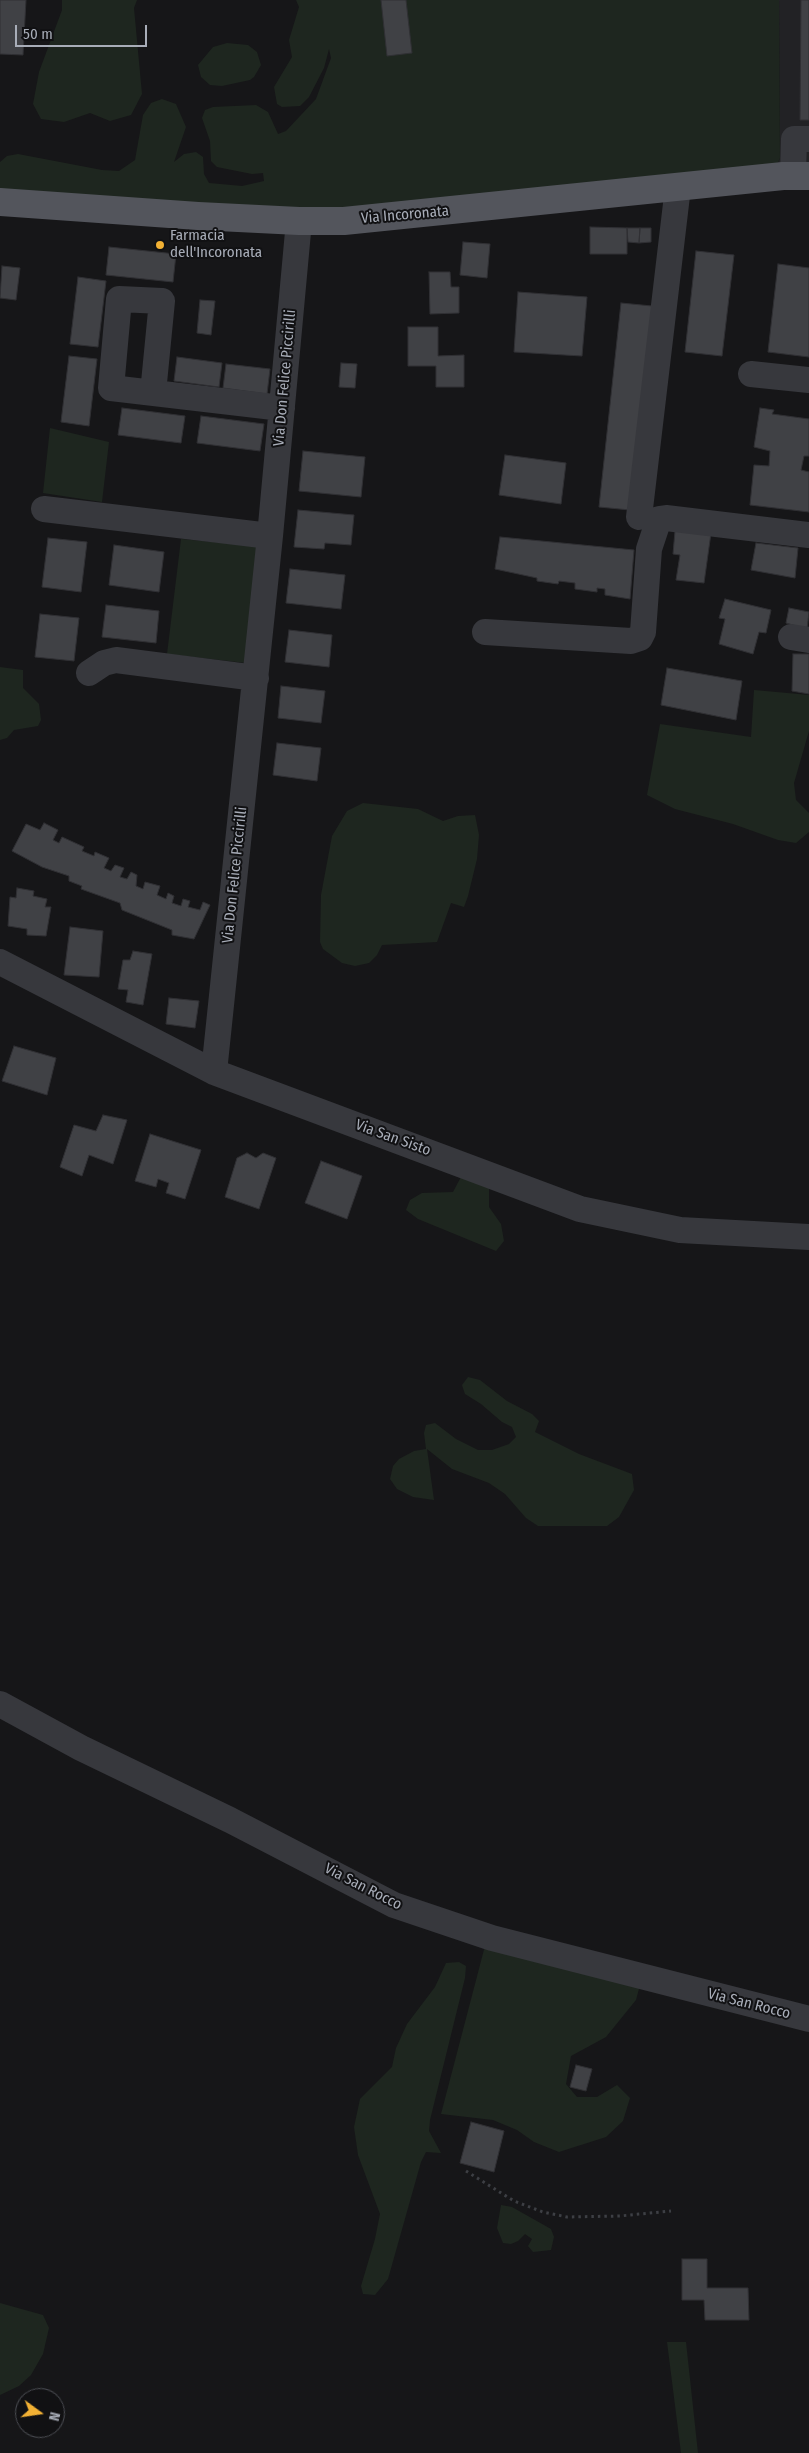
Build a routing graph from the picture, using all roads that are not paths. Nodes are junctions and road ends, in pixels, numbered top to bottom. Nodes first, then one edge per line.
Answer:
1 (809, 139) edge
2 (801, 176) edge
3 (678, 187) junction
4 (0, 202) edge
5 (299, 221) junction
6 (752, 374) dead end
7 (809, 380) edge
8 (154, 393) junction
9 (282, 408) junction
10 (44, 509) dead end
11 (639, 517) dead end
12 (809, 535) edge
13 (270, 536) junction
14 (485, 632) dead end
15 (90, 673) dead end
16 (256, 678) junction
17 (0, 962) edge
18 (214, 1072) junction
19 (809, 1237) edge
20 (0, 1704) edge
21 (809, 2019) edge

1 - 2 street
2 - 3 main road, Via Incoronata
3 - 5 main road, Via Incoronata
3 - 11 street
4 - 5 main road, Via Incoronata
5 - 9 street, Via Don Felice Piccirilli
6 - 7 street
8 - 8 street
8 - 9 street
9 - 13 street, Via Don Felice Piccirilli
10 - 13 street
12 - 14 street
13 - 16 street, Via Don Felice Piccirilli
15 - 16 street
16 - 18 street, Via Don Felice Piccirilli
17 - 18 street, Via San Sisto
18 - 19 street, Via San Sisto
20 - 21 street, Via San Rocco

